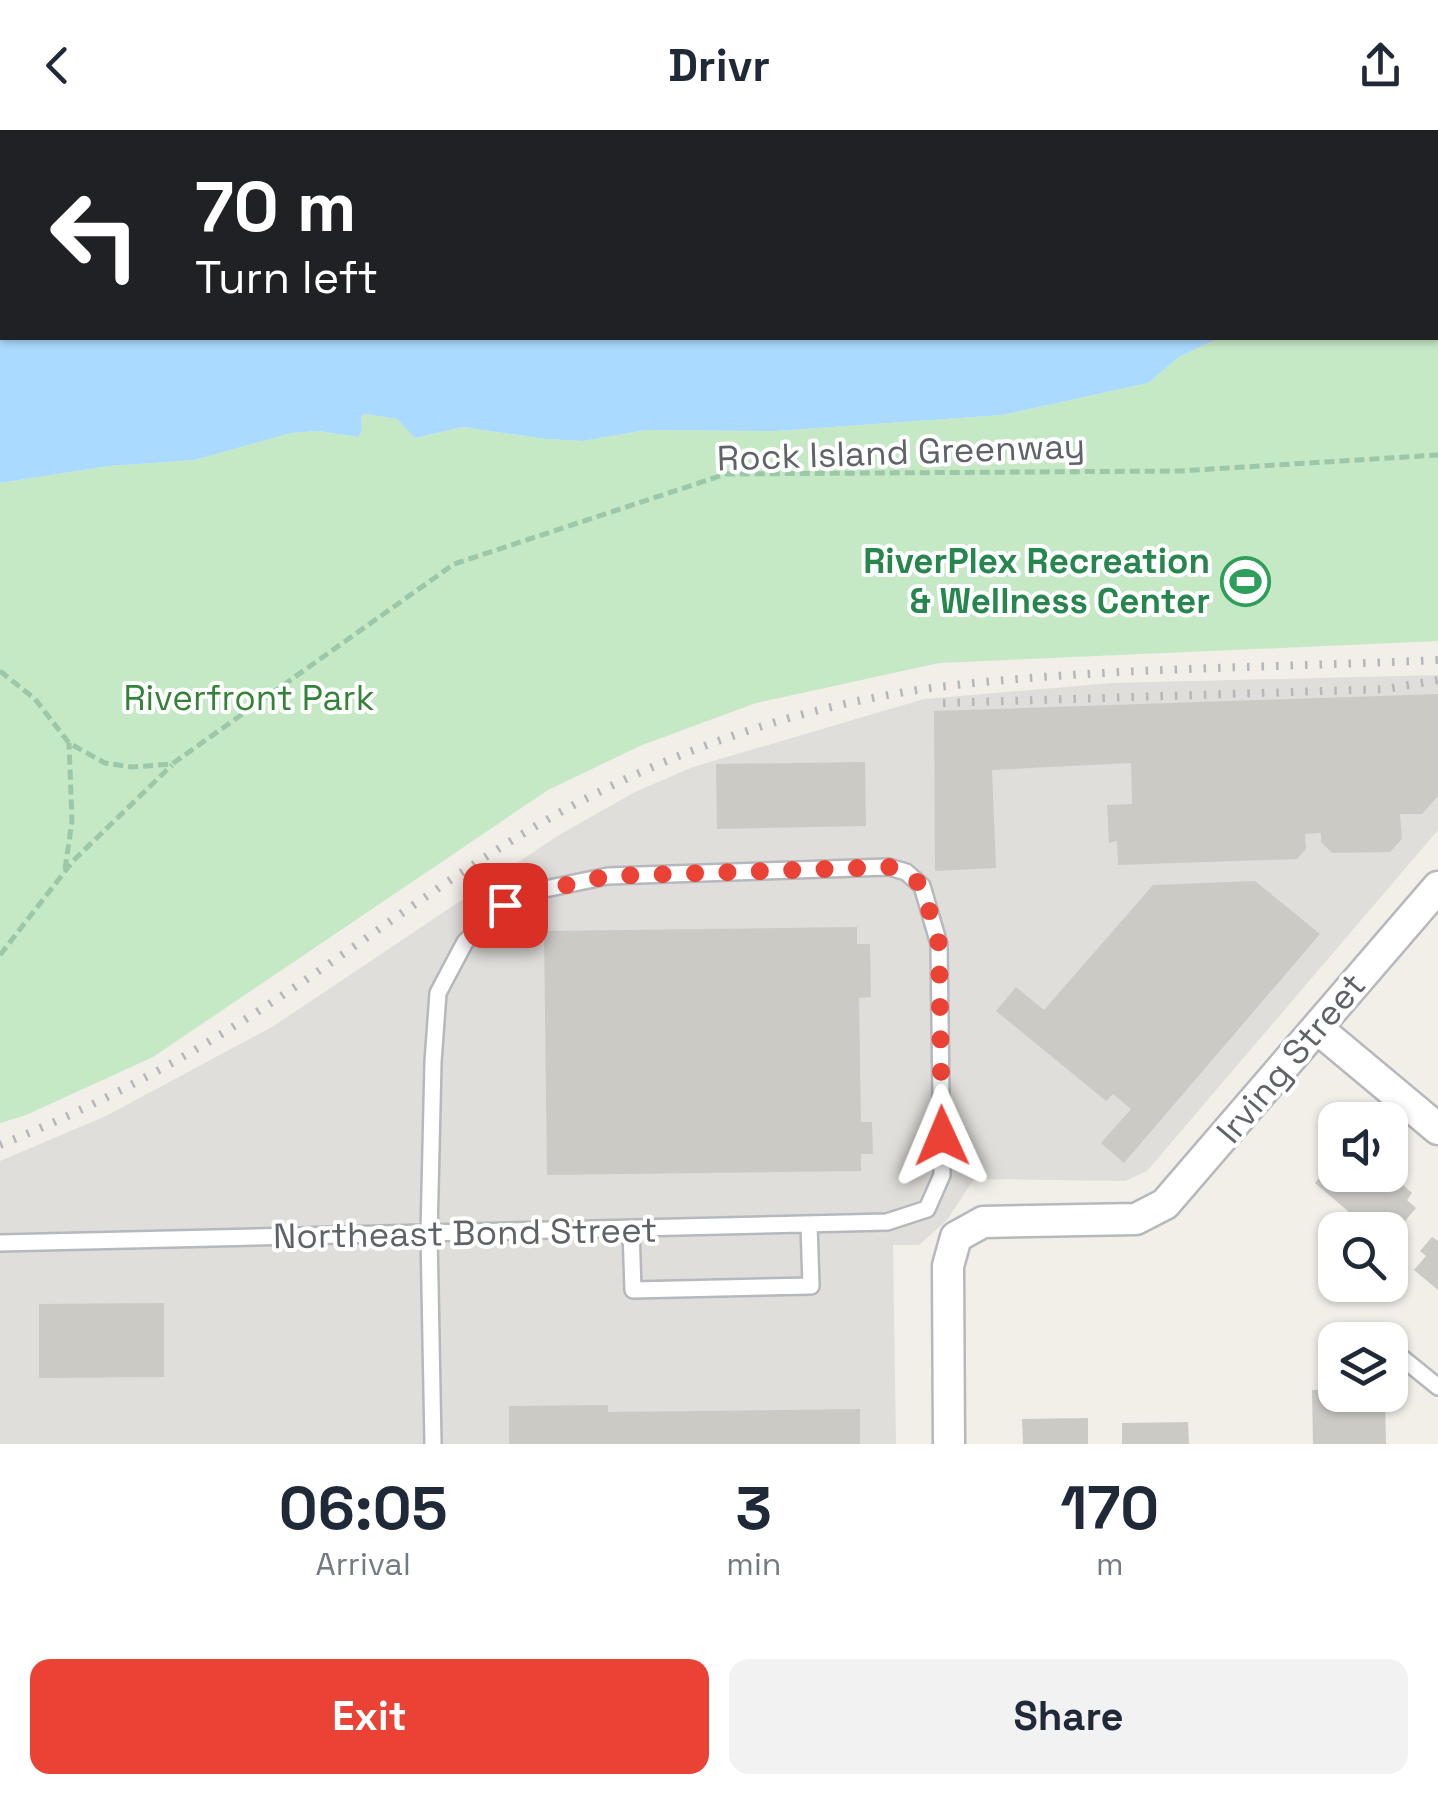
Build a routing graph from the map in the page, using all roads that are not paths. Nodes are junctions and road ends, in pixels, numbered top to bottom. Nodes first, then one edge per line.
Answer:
1 (1438, 887) edge
2 (1317, 1028) junction
3 (1438, 1129) edge
4 (809, 1224) junction
5 (631, 1229) junction
6 (429, 1234) junction
7 (0, 1243) edge
8 (1408, 1363) edge
9 (1438, 1387) edge
10 (434, 1444) edge
11 (949, 1444) edge

1 - 2 street, Irving Street
2 - 3 street
2 - 11 street, Irving Street
4 - 5 lane, Northeast Bond Street
4 - 5 lane
4 - 6 lane, Northeast Bond Street
5 - 6 lane, Northeast Bond Street
6 - 7 lane, Northeast Bond Street
6 - 10 lane
8 - 9 lane

